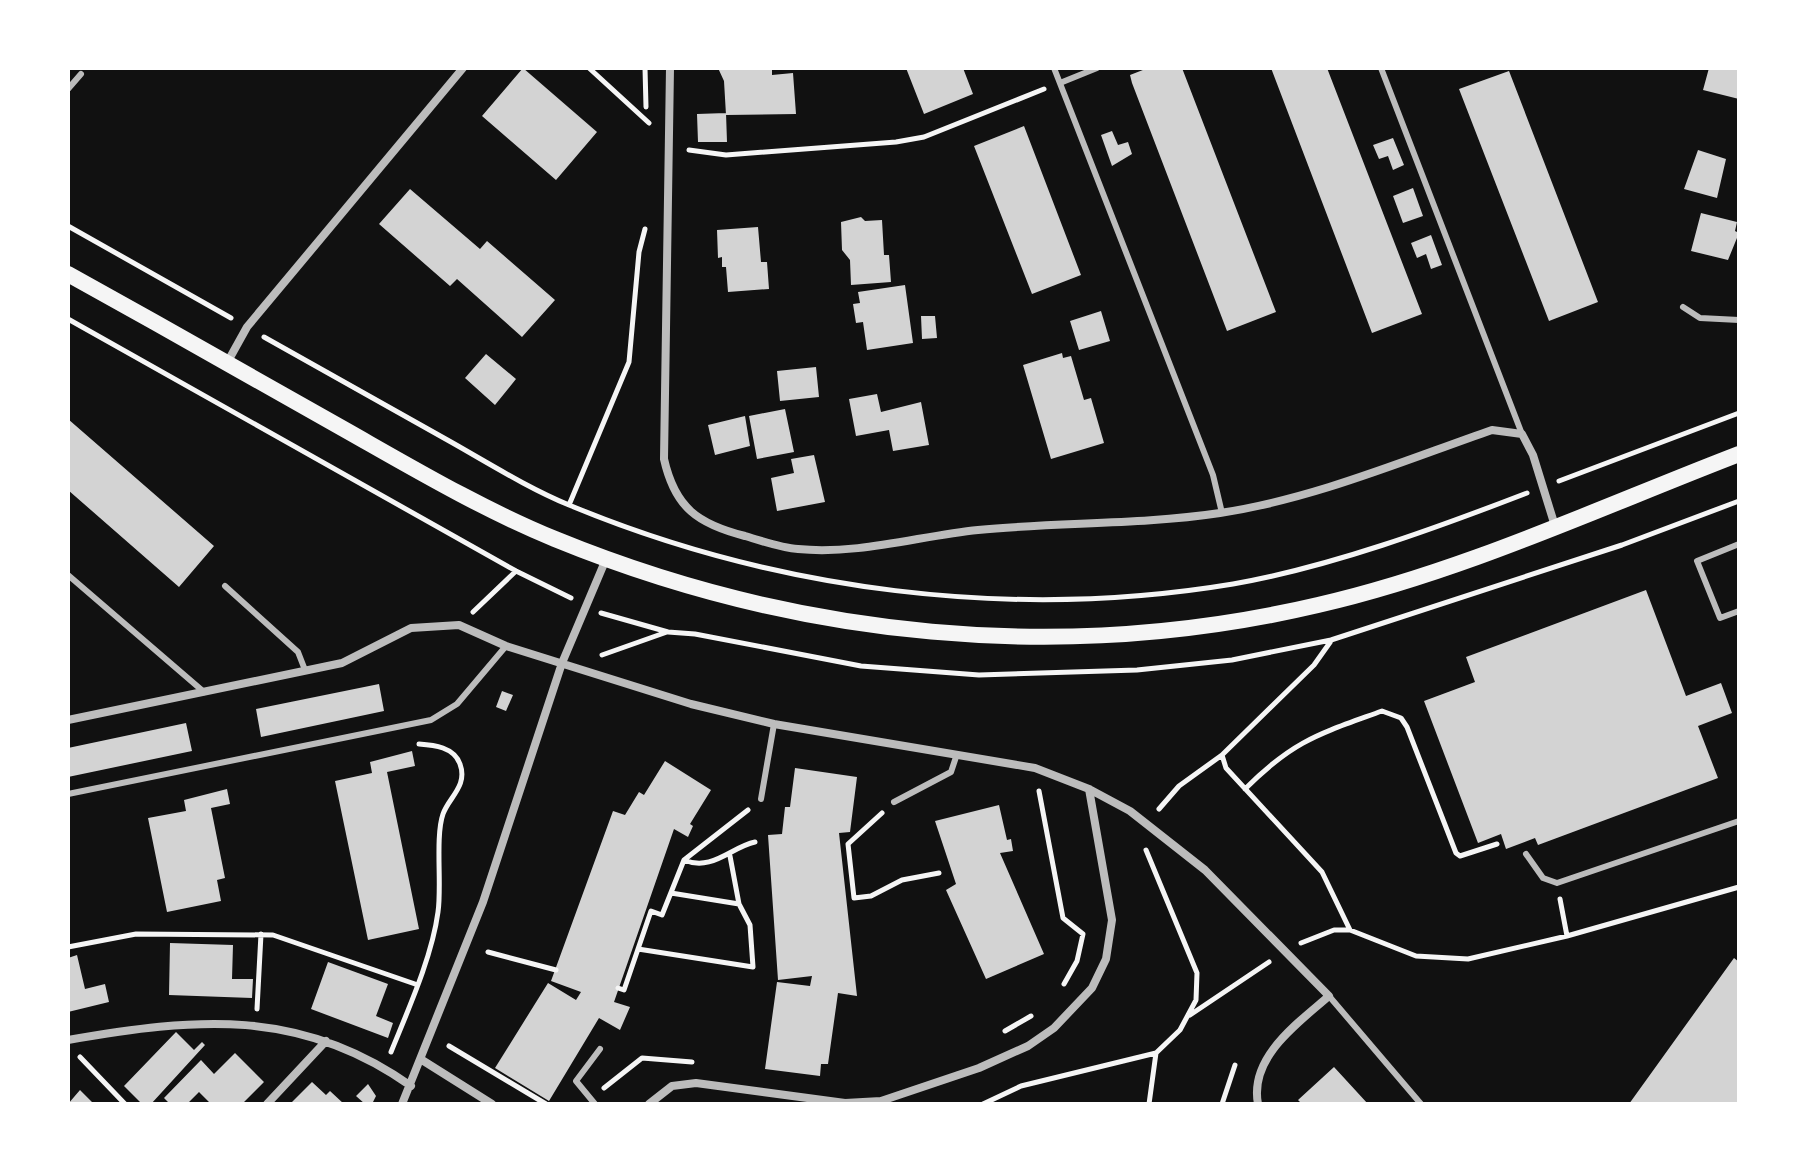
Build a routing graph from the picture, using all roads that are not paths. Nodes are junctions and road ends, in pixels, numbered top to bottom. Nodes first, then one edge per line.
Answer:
1 (463, 68) edge
2 (670, 68) edge
3 (1054, 68) edge
4 (1097, 68) edge
5 (1381, 68) edge
6 (81, 74) dead end
7 (1060, 83) junction
8 (68, 89) edge
9 (68, 274) edge
10 (1683, 307) dead end
11 (1739, 320) edge
12 (227, 364) junction
13 (1522, 434) junction
14 (1739, 454) edge
15 (1222, 513) junction
16 (1555, 526) junction
17 (1739, 544) edge
18 (606, 559) junction
19 (68, 575) edge
20 (225, 586) dead end
21 (1739, 611) edge
22 (506, 646) junction
23 (562, 663) junction
24 (305, 670) junction
25 (204, 692) junction
26 (68, 720) edge
27 (774, 724) junction
28 (957, 754) junction
29 (1089, 789) junction
30 (68, 794) edge
31 (761, 799) road end
32 (894, 802) road end
33 (1739, 821) edge
34 (1526, 854) dead end
35 (1329, 996) junction
36 (68, 1040) edge
37 (326, 1041) junction
38 (600, 1049) dead end
39 (422, 1060) junction
40 (411, 1086) junction
41 (593, 1101) edge
42 (267, 1104) edge
43 (402, 1104) edge
44 (492, 1104) edge
45 (649, 1104) edge
46 (1258, 1104) edge
47 (1421, 1104) edge

1 - 12 street
2 - 15 street
3 - 7 lane
4 - 7 lane
5 - 13 lane
6 - 8 lane
7 - 15 lane
9 - 12 main road
10 - 11 lane
12 - 18 main road
13 - 15 street
13 - 16 street
14 - 16 main road
16 - 18 main road
17 - 21 lane
18 - 23 street
19 - 25 lane
20 - 24 lane
22 - 23 street
22 - 24 street
22 - 30 lane
23 - 27 street
23 - 39 street
24 - 25 street
25 - 26 street
27 - 28 street
27 - 31 lane
28 - 29 street
28 - 32 lane
29 - 35 street
29 - 45 street
33 - 34 lane
35 - 46 street
35 - 47 lane
36 - 37 street
37 - 40 street
37 - 42 street
38 - 41 lane
39 - 40 street
39 - 44 street
40 - 43 street

